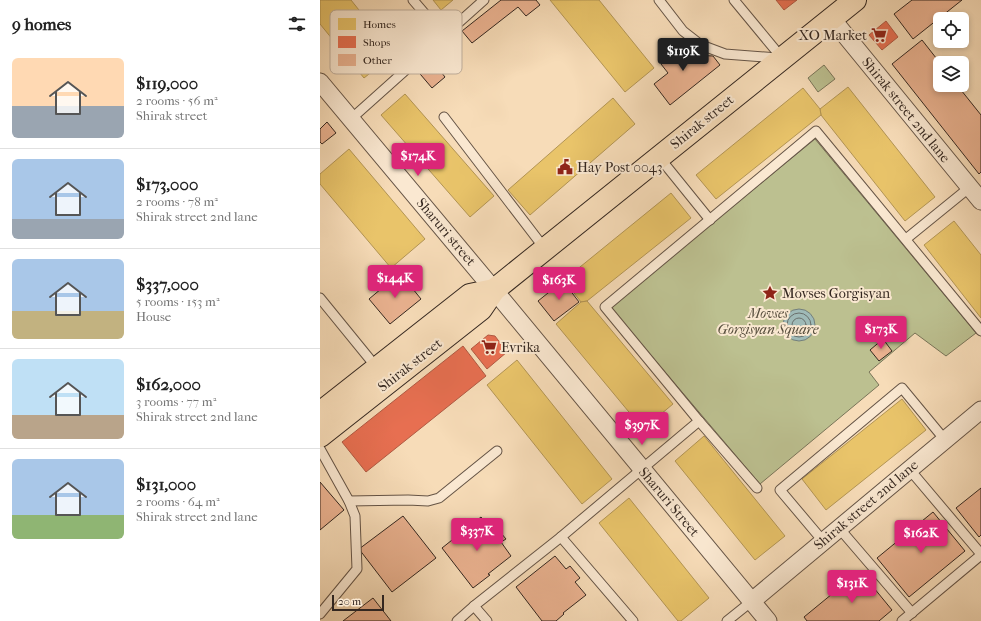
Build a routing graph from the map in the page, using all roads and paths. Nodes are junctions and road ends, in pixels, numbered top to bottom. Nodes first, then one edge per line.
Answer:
1 (413, 0) edge
2 (484, 0) edge
3 (660, 0) edge
4 (734, 0) edge
5 (855, 0) edge
6 (422, 10) edge
7 (832, 18) junction
8 (462, 20) edge
9 (782, 58) junction
10 (401, 74) edge
11 (320, 82) edge
12 (444, 117) dead end
13 (351, 119) junction
14 (659, 157) junction
15 (970, 187) junction
16 (981, 201) edge
17 (710, 220) junction
18 (906, 239) junction
19 (545, 249) junction
20 (494, 290) junction
21 (320, 298) edge
22 (981, 331) edge
23 (377, 368) junction
24 (981, 410) edge
25 (320, 413) edge
26 (699, 421) junction
27 (320, 436) edge
28 (945, 440) junction
29 (320, 449) edge
30 (497, 451) dead end
31 (642, 469) junction
32 (910, 470) junction
33 (757, 488) dead end
34 (350, 501) junction
35 (839, 528) junction
36 (561, 537) junction
37 (823, 541) junction
38 (981, 555) edge
39 (752, 601) junction
40 (474, 606) junction
41 (912, 613) junction
42 (320, 614) edge
43 (457, 621) edge
44 (487, 621) edge
45 (633, 621) edge
46 (727, 621) edge
47 (768, 621) edge
48 (902, 621) edge

1 - 6 lane
2 - 8 lane
3 - 9 lane
4 - 9 lane
5 - 7 highway, Shirak street
7 - 9 highway, Shirak street
7 - 15 street, Shirak street 2nd lane
9 - 14 highway, Shirak street
10 - 13 lane
11 - 13 street, Sharuri street
12 - 19 lane
13 - 20 street, Sharuri street
14 - 17 lane
14 - 19 highway, Shirak street
15 - 16 street, Shirak street 2nd lane
15 - 18 lane
17 - 18 lane
17 - 26 lane
18 - 22 lane
19 - 20 highway, Shirak street
20 - 23 highway, Shirak street
20 - 27 highway, Shirak street
20 - 31 street, Sharuri Street
21 - 23 lane
23 - 25 highway, Shirak street
24 - 28 street, Shirak street 2nd lane
26 - 31 lane
26 - 33 lane
28 - 32 street, Shirak street 2nd lane
28 - 37 lane
29 - 34 lane
30 - 34 lane
31 - 36 lane
31 - 39 street, Sharuri Street
32 - 35 street, Shirak street 2nd lane
32 - 38 lane
34 - 42 lane
35 - 37 street, Shirak street 2nd lane
35 - 41 lane
36 - 40 lane
36 - 45 lane
37 - 39 street, Shirak street 2nd lane
38 - 41 lane
39 - 46 lane
39 - 47 street, Sharuri Street
40 - 43 lane
40 - 44 lane
41 - 48 lane

